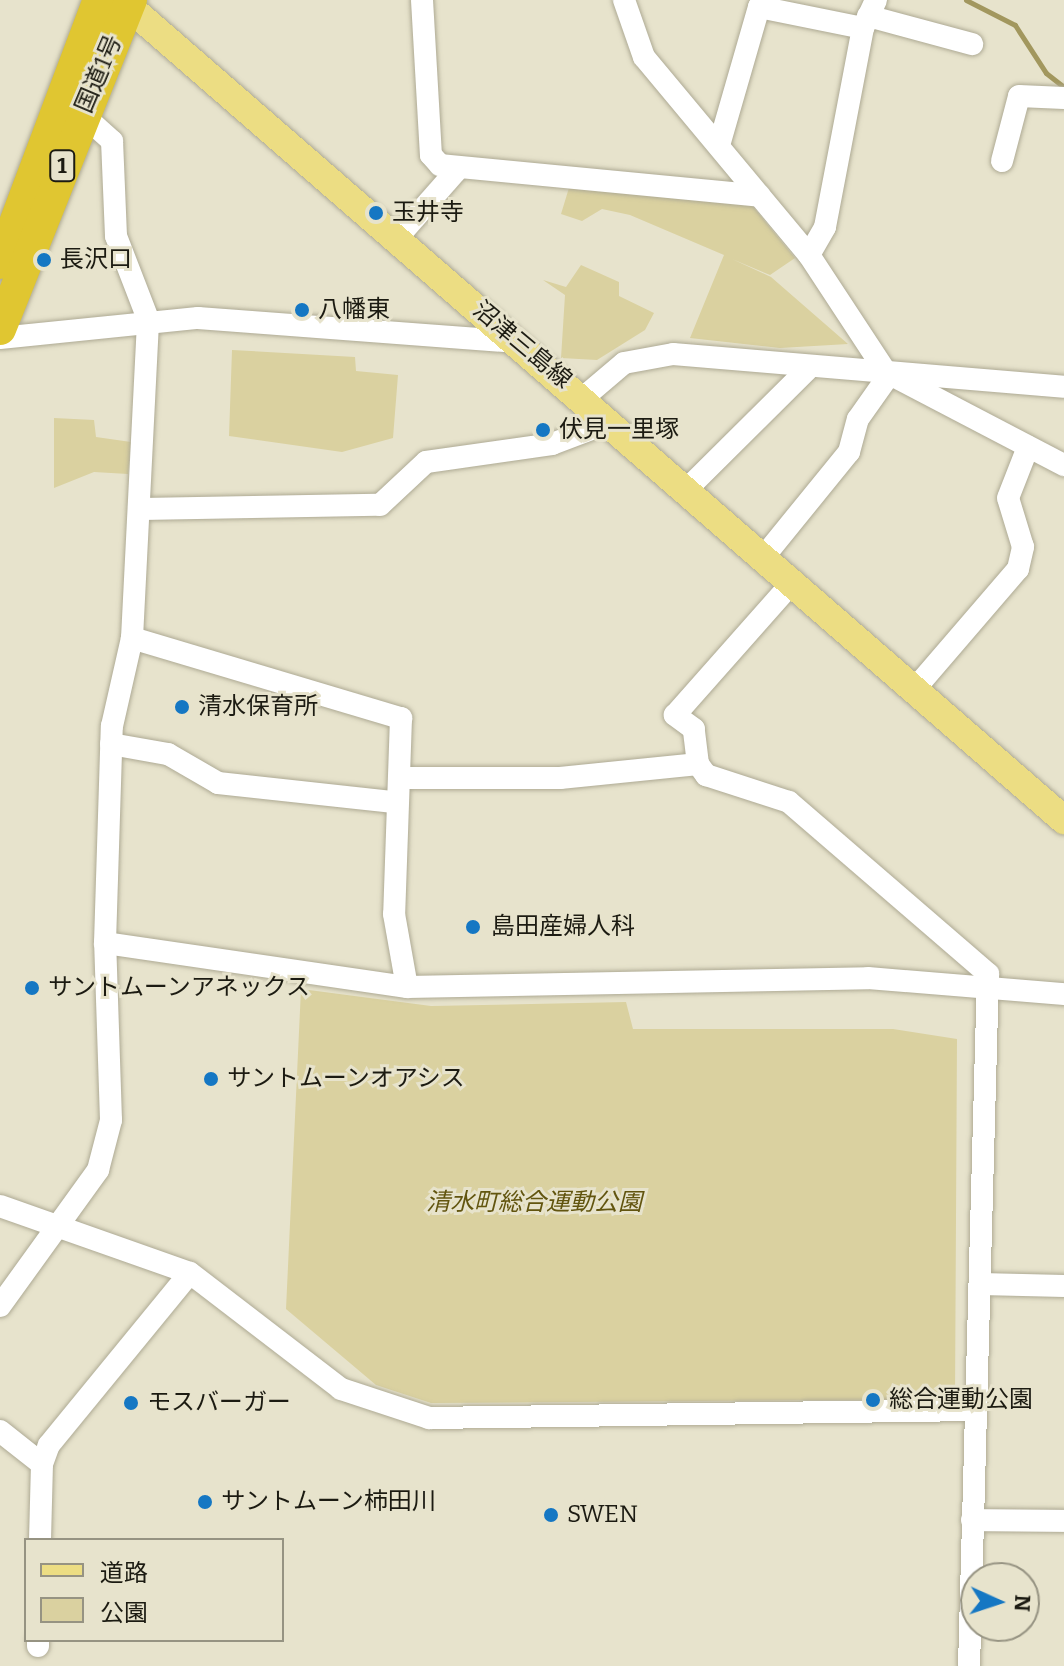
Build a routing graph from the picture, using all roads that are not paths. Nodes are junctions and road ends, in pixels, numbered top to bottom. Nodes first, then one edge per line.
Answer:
1 (422, 0) edge
2 (624, 0) edge
3 (120, 2) edge
4 (869, 15) edge
5 (972, 44) dead end
6 (1064, 98) edge
7 (82, 114) junction
8 (720, 142) junction
9 (1002, 161) dead end
10 (457, 170) junction
11 (760, 196) junction
12 (397, 238) junction
13 (809, 255) junction
14 (0, 263) edge
15 (148, 319) junction
16 (0, 329) edge
17 (0, 338) edge
18 (519, 342) junction
19 (811, 366) junction
20 (887, 374) junction
21 (1064, 387) edge
22 (584, 397) junction
23 (610, 422) junction
24 (1028, 447) junction
25 (1064, 465) edge
26 (686, 490) junction
27 (139, 509) junction
28 (762, 559) junction
29 (790, 585) junction
30 (132, 638) junction
31 (913, 691) junction
32 (111, 744) junction
33 (698, 764) junction
34 (401, 778) junction
35 (394, 802) junction
36 (1064, 820) edge
37 (105, 943) junction
38 (407, 987) junction
39 (985, 992) junction
40 (1064, 994) edge
41 (0, 1206) edge
42 (63, 1227) junction
43 (190, 1273) junction
44 (981, 1284) junction
45 (1064, 1286) edge
46 (0, 1306) edge
47 (974, 1410) junction
48 (0, 1431) edge
49 (42, 1464) junction
50 (972, 1520) junction
51 (1064, 1521) edge
52 (40, 1538) edge
53 (969, 1666) edge

1 - 10 street
2 - 8 street
3 - 7 highway, 国道1号 / 1
3 - 12 main road, 沼津三島線
3 - 14 highway, 国道1号 / 1
4 - 5 street
4 - 8 street
4 - 13 street
6 - 9 street
7 - 15 street
7 - 16 highway, 国道1号 / 1
8 - 11 street
10 - 11 street
10 - 12 street
11 - 13 street
12 - 18 main road, 沼津三島線
13 - 20 street
15 - 17 street
15 - 18 street
15 - 27 street
18 - 22 main road, 沼津三島線
19 - 20 street
19 - 22 street
19 - 26 street
20 - 21 street
20 - 24 street
20 - 28 street
22 - 23 main road, 沼津三島線
23 - 26 main road, 沼津三島線
23 - 27 street
24 - 25 street
24 - 31 street
26 - 28 main road, 沼津三島線
27 - 30 street
28 - 29 main road, 沼津三島線
29 - 31 main road, 沼津三島線
29 - 33 street
30 - 32 street
30 - 34 street
31 - 36 main road, 沼津三島線
32 - 35 street
32 - 37 street
33 - 34 street
33 - 39 street
34 - 35 street
35 - 38 street
37 - 38 street
37 - 42 street
38 - 39 street
39 - 40 street
39 - 44 street
41 - 42 street
42 - 43 street
42 - 46 street
43 - 47 street
43 - 49 street
44 - 45 street
44 - 47 street
47 - 50 street
48 - 49 street
49 - 52 street
50 - 51 street
50 - 53 street

